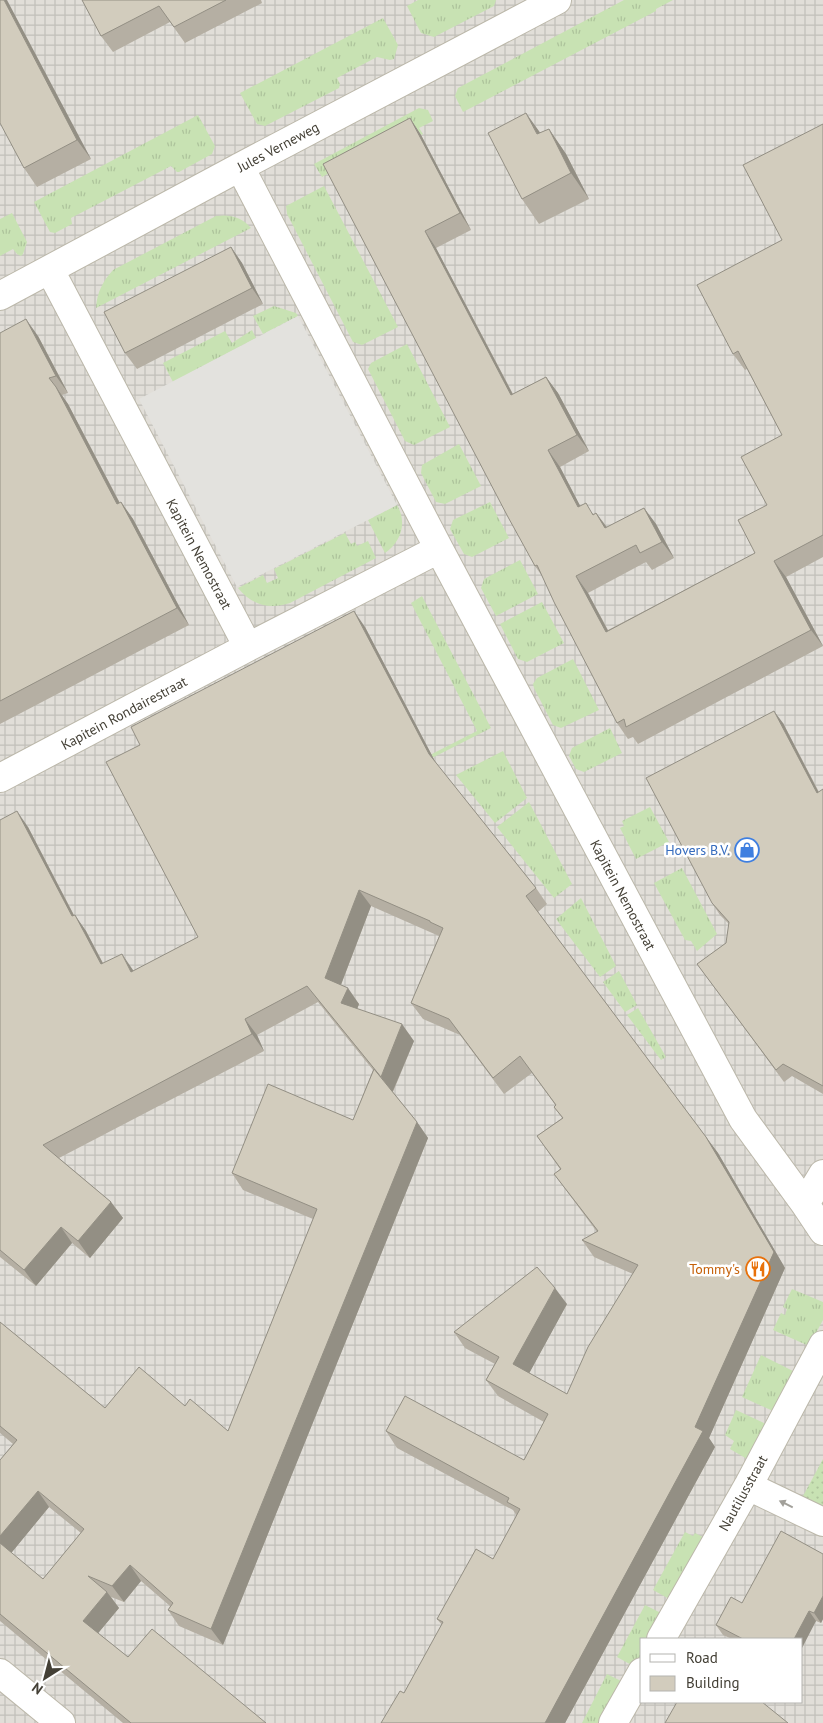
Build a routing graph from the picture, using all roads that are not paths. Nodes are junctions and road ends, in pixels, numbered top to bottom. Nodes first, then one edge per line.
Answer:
1 (557, 0) edge
2 (240, 166) junction
3 (50, 270) junction
4 (0, 296) edge
5 (439, 549) junction
6 (248, 648) junction
7 (0, 778) edge
8 (823, 1174) edge
9 (805, 1204) junction
10 (823, 1231) edge
11 (823, 1345) edge
12 (748, 1486) junction
13 (823, 1522) edge
14 (662, 1638) edge
15 (0, 1673) edge
16 (640, 1676) edge
17 (61, 1723) edge
18 (613, 1723) edge

1 - 2 street, Jules Verneweg
2 - 3 street, Jules Verneweg
2 - 5 street, Kapitein Nemostraat
3 - 4 street, Jules Verneweg
3 - 6 street, Kapitein Nemostraat
5 - 6 street
5 - 9 street, Kapitein Nemostraat
6 - 7 street, Kapitein Rondairestraat
8 - 9 street
9 - 10 street, Kapitein Nemostraat
11 - 12 street, Nautilusstraat
13 -> 12 street
12 - 14 street, Nautilusstraat
15 - 17 street
16 - 18 street

